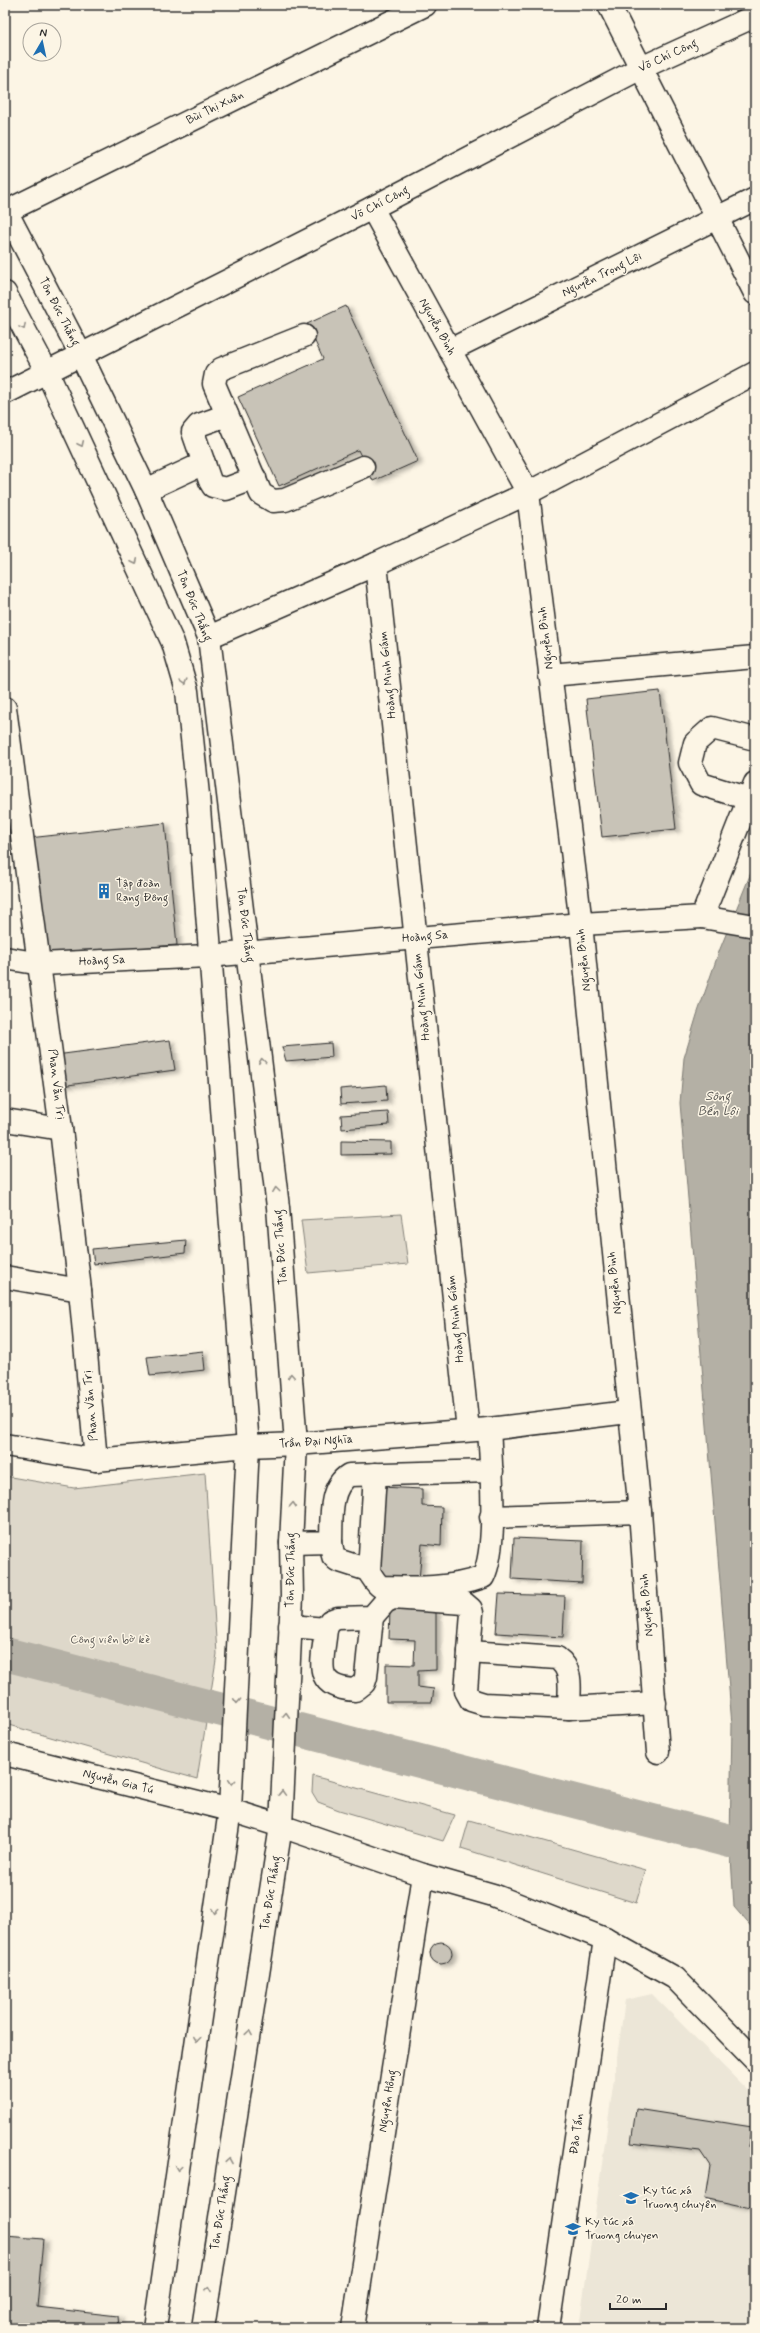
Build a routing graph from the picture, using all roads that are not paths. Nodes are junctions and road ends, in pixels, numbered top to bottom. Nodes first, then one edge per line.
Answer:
1 (425, 5) edge
2 (609, 5) edge
3 (755, 16) edge
4 (640, 68) junction
5 (755, 199) edge
6 (372, 208) junction
7 (5, 211) edge
8 (717, 218) junction
9 (5, 293) edge
10 (755, 293) edge
11 (304, 336) dead end
12 (450, 350) junction
13 (80, 353) junction
14 (47, 372) junction
15 (755, 373) edge
16 (5, 393) edge
17 (228, 415) junction
18 (204, 463) junction
19 (363, 467) dead end
20 (255, 478) junction
21 (146, 490) junction
22 (528, 493) junction
23 (376, 564) junction
24 (209, 637) junction
25 (755, 657) edge
26 (550, 675) junction
27 (5, 708) edge
28 (755, 739) edge
29 (752, 791) edge
30 (702, 917) junction
31 (581, 924) junction
32 (752, 926) edge
33 (416, 937) junction
34 (249, 953) junction
35 (208, 956) junction
36 (5, 958) edge
37 (41, 964) junction
38 (5, 1120) edge
39 (61, 1129) junction
40 (5, 1277) edge
41 (80, 1290) junction
42 (628, 1412) junction
43 (479, 1429) junction
44 (296, 1444) junction
45 (5, 1446) edge
46 (248, 1446) junction
47 (96, 1460) junction
48 (492, 1471) junction
49 (375, 1474) junction
50 (640, 1512) junction
51 (491, 1517) junction
52 (331, 1542) junction
53 (291, 1543) junction
54 (369, 1571) junction
55 (372, 1616) junction
56 (290, 1626) junction
57 (326, 1628) junction
58 (469, 1652) junction
59 (655, 1703) junction
60 (569, 1708) junction
61 (658, 1752) dead end
62 (5, 1754) edge
63 (230, 1810) junction
64 (281, 1826) junction
65 (423, 1875) junction
66 (605, 1939) junction
67 (755, 2060) edge
68 (155, 2328) edge
69 (203, 2328) edge
70 (353, 2328) edge
71 (548, 2328) edge

1 - 7 street, Bùi Thị Xuân
2 - 4 street
3 - 4 street, Võ Chí Công
4 - 6 street, Võ Chí Công
4 - 8 street
5 - 8 street, Nguyễn Trọng Lội
6 - 12 street, Nguyễn Bình
6 - 13 street, Võ Chí Công
7 - 13 street, Tôn Đức Thắng
8 - 10 street
8 - 12 street, Nguyễn Trọng Lội
9 -> 14 street
11 - 17 street
12 - 22 street, Nguyễn Bình
13 - 14 street, Võ Chí Công
13 - 21 street, Tôn Đức Thắng
14 - 16 street, Võ Chí Công
14 -> 35 street
15 - 22 street
17 - 18 street
17 - 20 street
18 - 20 street
18 - 21 street
19 - 20 street
21 - 24 street, Tôn Đức Thắng
22 - 23 street
22 - 26 street, Nguyễn Bình
23 - 24 street
23 - 33 street, Hoàng Minh Giám
24 - 34 street, Tôn Đức Thắng
25 - 26 street
26 - 31 street, Nguyễn Bình
27 - 37 street, Phan Văn Trị
28 - 29 street
29 - 30 street
30 - 31 street, Hoàng Sa
30 - 32 street, Hoàng Sa
31 - 33 street, Hoàng Sa
31 - 42 street, Nguyễn Bình
33 - 34 street, Hoàng Sa
33 - 43 street, Hoàng Minh Giám
34 - 35 street, Hoàng Sa
44 -> 34 street, Tôn Đức Thắng
35 - 37 street, Hoàng Sa
35 - 46 street
36 - 37 street, Hoàng Sa
37 - 39 street, Phan Văn Trị
38 - 39 street
39 - 41 street, Phan Văn Trị
40 - 41 street
41 - 47 street, Phan Văn Trị
42 - 43 street, Trần Đại Nghĩa
42 - 50 street, Nguyễn Bình
43 - 44 street, Trần Đại Nghĩa
43 - 48 street, Hoàng Minh Giám
44 - 46 street, Trần Đại Nghĩa
53 -> 44 street, Tôn Đức Thắng
45 - 47 street, Trần Đại Nghĩa
46 - 47 street, Trần Đại Nghĩa
46 -> 63 street
48 - 49 street
48 - 51 street, Hoàng Minh Giám
49 - 52 street
49 - 54 street
50 - 51 street
50 - 59 street, Nguyễn Bình
51 - 54 street, Hoàng Minh Giám
52 - 53 street
52 - 54 street
53 - 56 street, Tôn Đức Thắng
55 - 57 street
55 - 57 street
55 - 58 street
56 - 57 street
64 -> 56 street, Tôn Đức Thắng
58 - 60 street
58 - 60 street
59 - 60 street
59 - 61 street, Nguyễn Bình
62 - 63 street, Nguyễn Gia Tú
63 - 64 street, Nguyễn Gia Tú
63 -> 68 street
64 - 65 street, Nguyễn Gia Tú
69 -> 64 street, Tôn Đức Thắng
65 - 66 street, Nguyễn Gia Tú
65 - 70 street, Nguyên Hồng
66 - 67 street, Nguyễn Gia Tú
66 - 71 street, Đào Tấn

